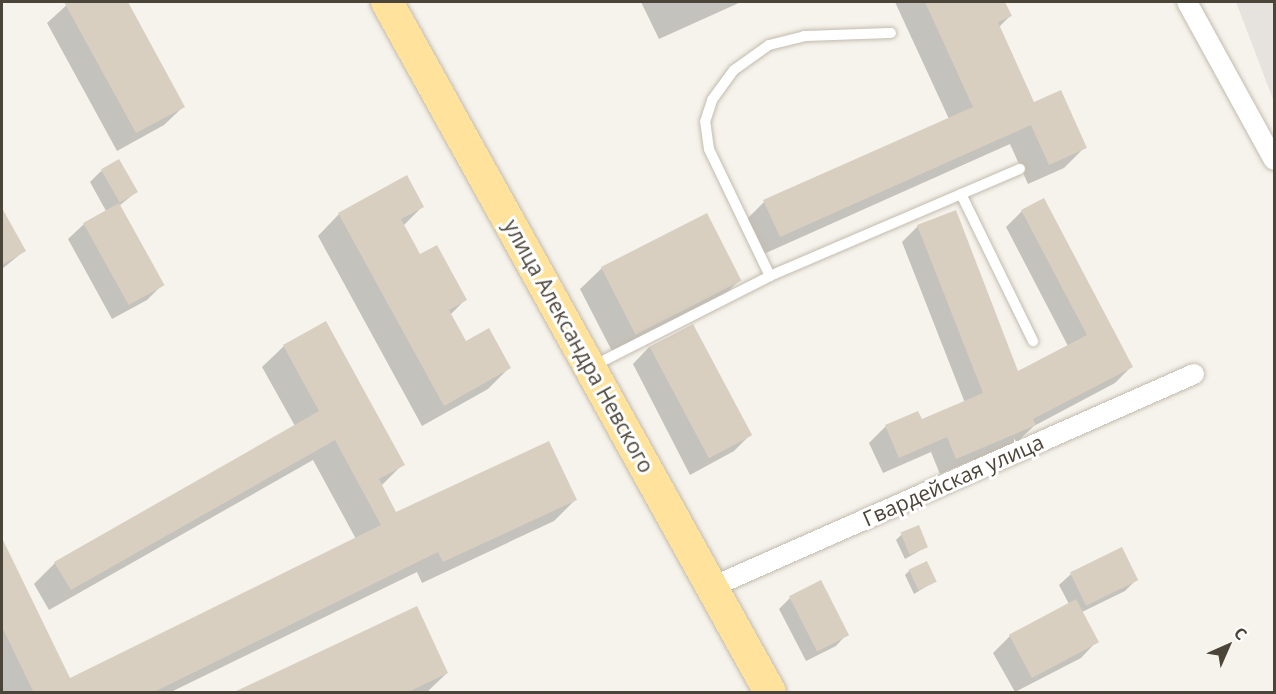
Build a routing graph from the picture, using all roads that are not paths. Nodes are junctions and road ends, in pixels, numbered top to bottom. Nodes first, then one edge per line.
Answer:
1 (387, 2) edge
2 (1187, 2) edge
3 (891, 33) dead end
4 (1275, 160) edge
5 (1020, 169) dead end
6 (961, 194) junction
7 (770, 276) junction
8 (1033, 341) dead end
9 (591, 367) junction
10 (1194, 374) dead end
11 (712, 587) junction
12 (770, 693) edge

1 - 9 main road, улица Александра Невского
2 - 4 street
3 - 7 lane
5 - 6 lane
6 - 7 lane
6 - 8 lane
7 - 9 lane
9 - 11 main road, улица Александра Невского
10 - 11 street, Гвардейская улица
11 - 12 main road, улица Александра Невского

